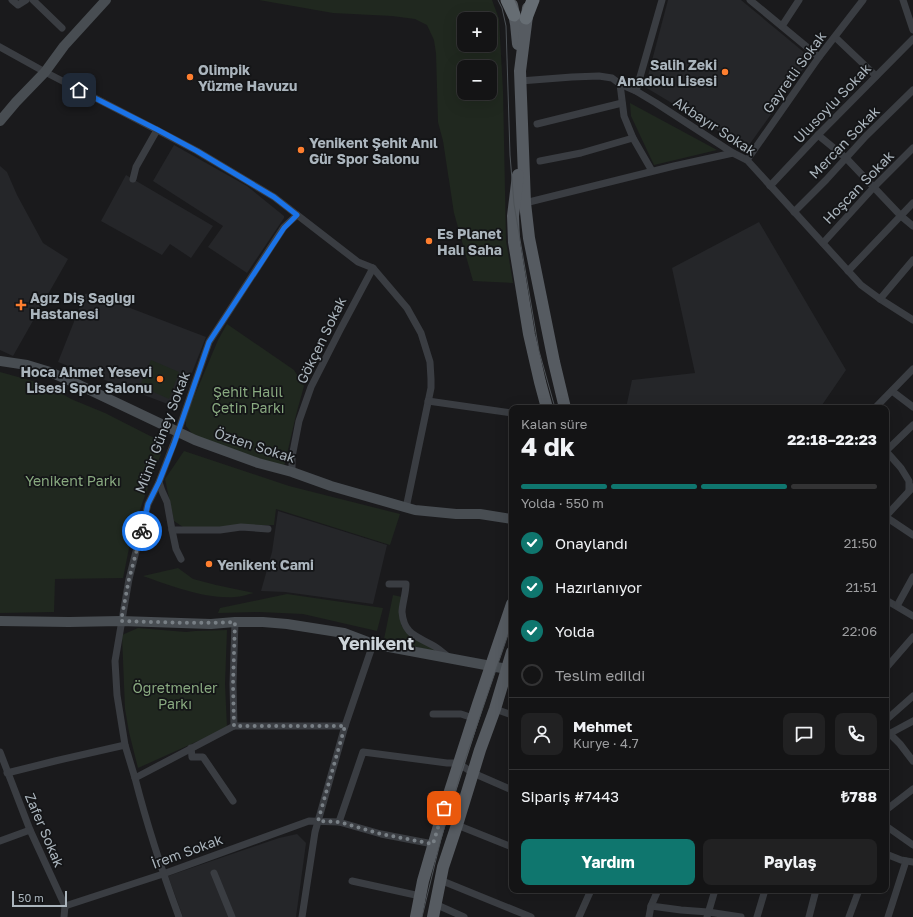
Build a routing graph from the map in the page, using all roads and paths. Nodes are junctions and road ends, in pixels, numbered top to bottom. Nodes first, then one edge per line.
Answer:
1 (12, 0) edge
2 (26, 0) edge
3 (33, 0) edge
4 (106, 0) edge
5 (507, 0) edge
6 (510, 0) edge
7 (529, 0) edge
8 (533, 0) edge
9 (662, 0) edge
10 (750, 0) edge
11 (799, 0) edge
12 (863, 0) edge
13 (903, 0) edge
14 (520, 16) junction
15 (782, 26) junction
16 (62, 28) dead end
17 (913, 30) edge
18 (835, 37) junction
19 (913, 38) edge
20 (0, 47) edge
21 (819, 57) junction
22 (45, 72) junction
23 (520, 76) junction
24 (876, 76) junction
25 (620, 84) junction
26 (913, 90) edge
27 (636, 91) junction
28 (622, 103) junction
29 (0, 121) edge
30 (537, 124) dead end
31 (158, 130) junction
32 (818, 135) junction
33 (633, 138) junction
34 (523, 142) junction
35 (913, 148) edge
36 (733, 153) junction
37 (846, 158) junction
38 (747, 160) junction
39 (540, 161) dead end
40 (652, 172) junction
41 (133, 179) dead end
42 (770, 186) junction
43 (874, 187) junction
44 (525, 203) junction
45 (913, 203) edge
46 (794, 212) junction
47 (297, 215) junction
48 (901, 216) junction
49 (913, 226) edge
50 (822, 243) junction
51 (913, 260) edge
52 (373, 268) junction
53 (848, 270) junction
54 (880, 299) junction
55 (913, 320) edge
56 (0, 361) edge
57 (913, 369) edge
58 (892, 391) junction
59 (428, 401) junction
60 (546, 405) edge
61 (564, 405) edge
62 (878, 405) edge
63 (913, 407) edge
64 (509, 412) edge
65 (913, 425) edge
66 (178, 432) junction
67 (889, 448) edge
68 (889, 454) edge
69 (292, 472) junction
70 (159, 482) junction
71 (911, 488) edge
72 (406, 508) junction
73 (889, 513) edge
74 (889, 518) edge
75 (509, 519) edge
76 (268, 529) dead end
77 (172, 530) junction
78 (913, 535) edge
79 (181, 559) dead end
80 (913, 577) edge
81 (389, 584) dead end
82 (889, 602) edge
83 (897, 606) junction
84 (509, 613) edge
85 (913, 616) edge
86 (0, 621) edge
87 (121, 621) junction
88 (235, 622) junction
89 (913, 637) edge
90 (373, 644) junction
91 (450, 659) junction
92 (889, 665) edge
93 (491, 666) junction
94 (509, 668) edge
95 (507, 678) edge
96 (913, 696) edge
97 (495, 709) junction
98 (434, 714) dead end
99 (509, 714) edge
100 (889, 717) edge
101 (473, 718) junction
102 (913, 721) edge
103 (234, 726) junction
104 (345, 726) junction
105 (889, 732) edge
106 (889, 735) edge
107 (125, 745) junction
108 (191, 748) junction
109 (0, 752) edge
110 (913, 761) edge
111 (458, 763) junction
112 (8, 773) junction
113 (473, 773) junction
114 (135, 778) junction
115 (509, 789) edge
116 (913, 789) edge
117 (233, 801) dead end
118 (889, 808) edge
119 (318, 821) junction
120 (339, 822) junction
121 (457, 825) junction
122 (889, 828) edge
123 (30, 830) junction
124 (0, 841) edge
125 (433, 844) junction
126 (913, 845) edge
127 (509, 846) edge
128 (889, 855) edge
129 (909, 862) edge
130 (214, 873) dead end
131 (163, 874) junction
132 (440, 880) junction
133 (352, 881) dead end
134 (589, 893) edge
135 (657, 893) edge
136 (714, 893) edge
137 (764, 893) edge
138 (815, 893) edge
139 (858, 893) edge
140 (420, 896) junction
141 (435, 904) junction
142 (65, 906) junction
143 (651, 906) junction
144 (708, 914) edge
145 (64, 917) edge
146 (179, 917) edge
147 (232, 917) edge
148 (302, 917) edge
149 (416, 917) edge
150 (433, 917) edge
151 (464, 917) edge
152 (531, 917) edge
153 (579, 917) edge
154 (649, 917) edge
155 (741, 917) edge
156 (757, 917) edge
157 (808, 917) edge
158 (850, 917) edge
159 (888, 917) edge

1 - 2 street
3 - 16 street
4 - 22 street
5 - 14 highway
6 - 14 main road
7 - 14 main road
8 - 14 highway
9 - 27 street
10 - 15 street
11 - 15 street
12 - 18 street, Gayretli Sokak
13 - 17 street
14 - 23 main road
15 - 21 street
18 - 21 street, Gayretli Sokak
18 - 24 street
19 - 24 street, Ulusoylu Sokak
20 - 22 street
21 - 38 street, Gayretli Sokak
22 - 29 street
22 - 31 street
23 - 25 street, Akbayır Sokak
23 - 34 main road
24 - 32 street, Ulusoylu Sokak
25 - 27 street, Akbayır Sokak
25 - 28 street
26 - 37 street, Mercan Sokak
27 - 36 street, Akbayır Sokak
28 - 30 street
28 - 33 street
31 - 41 street
31 - 47 street
32 - 37 street
32 - 42 street, Ulusoylu Sokak
33 - 39 street
33 - 40 street
34 - 44 main road
34 - 60 main road
35 - 43 street, Hoşcan Sokak
36 - 38 street, Akbayır Sokak
36 - 40 street
37 - 43 street
37 - 46 street, Mercan Sokak
38 - 42 street, Akbayır Sokak
40 - 44 street
42 - 46 street, Akbayır Sokak
43 - 48 street
43 - 50 street, Hoşcan Sokak
44 - 61 main road
45 - 48 street
46 - 50 street, Akbayır Sokak
47 - 52 street
47 - 66 street, Münir Güney Sokak
48 - 49 street
48 - 53 street
50 - 53 street, Akbayır Sokak
51 - 54 street
52 - 59 street
52 - 69 street, Gökçen Sokak
53 - 54 street, Akbayır Sokak
54 - 55 street, Akbayır Sokak
56 - 66 street, Özten Sokak
57 - 58 street
58 - 62 street
58 - 63 street
59 - 64 street
59 - 72 street
65 - 67 street
66 - 69 street, Özten Sokak
66 - 70 street, Münir Güney Sokak
68 - 71 street
69 - 72 street, Özten Sokak
70 - 77 street
70 - 87 street, Münir Güney Sokak
71 - 73 street
72 - 75 street, Özten Sokak
74 - 78 street
76 - 77 street
77 - 79 street
80 - 83 street
81 - 91 street
82 - 83 street
83 - 85 street
84 - 93 main road
86 - 87 street
87 - 88 street
87 - 107 street, Münir Güney Sokak
88 - 90 street
88 - 103 street
89 - 92 street
90 - 91 street
90 - 104 street
91 - 93 street
93 - 95 street
93 - 101 main road
94 - 95 main road
95 - 97 main road
96 - 100 street
97 - 99 street
97 - 113 main road
98 - 101 street
101 - 111 main road
102 - 105 street
103 - 104 street
103 - 108 street
104 - 119 street
106 - 110 street
107 - 112 street
107 - 114 street, Münir Güney Sokak
108 - 114 street
108 - 117 street
109 - 112 street, Zafer Sokak
111 - 113 street
111 - 120 street
111 - 125 main road
112 - 123 street, Zafer Sokak
113 - 115 street
113 - 121 main road
114 - 131 street, Münir Güney Sokak
116 - 118 street
119 - 120 street, İrem Sokak
119 - 131 street, İrem Sokak
119 - 148 street
120 - 125 street, İrem Sokak
121 - 127 street
121 - 132 main road
122 - 126 street
123 - 124 street
123 - 142 street, Zafer Sokak
125 - 140 main road
128 - 129 street
129 - 159 street
130 - 147 street
131 - 142 street, İrem Sokak
131 - 146 street, Münir Güney Sokak
132 - 141 main road
132 - 152 street
133 - 140 street
134 - 153 street
135 - 143 street
136 - 144 street
137 - 156 street
138 - 157 street
139 - 158 street
140 - 149 main road
141 - 150 main road
141 - 151 street
142 - 145 street, Zafer Sokak
143 - 144 street
143 - 154 street
144 - 155 street

